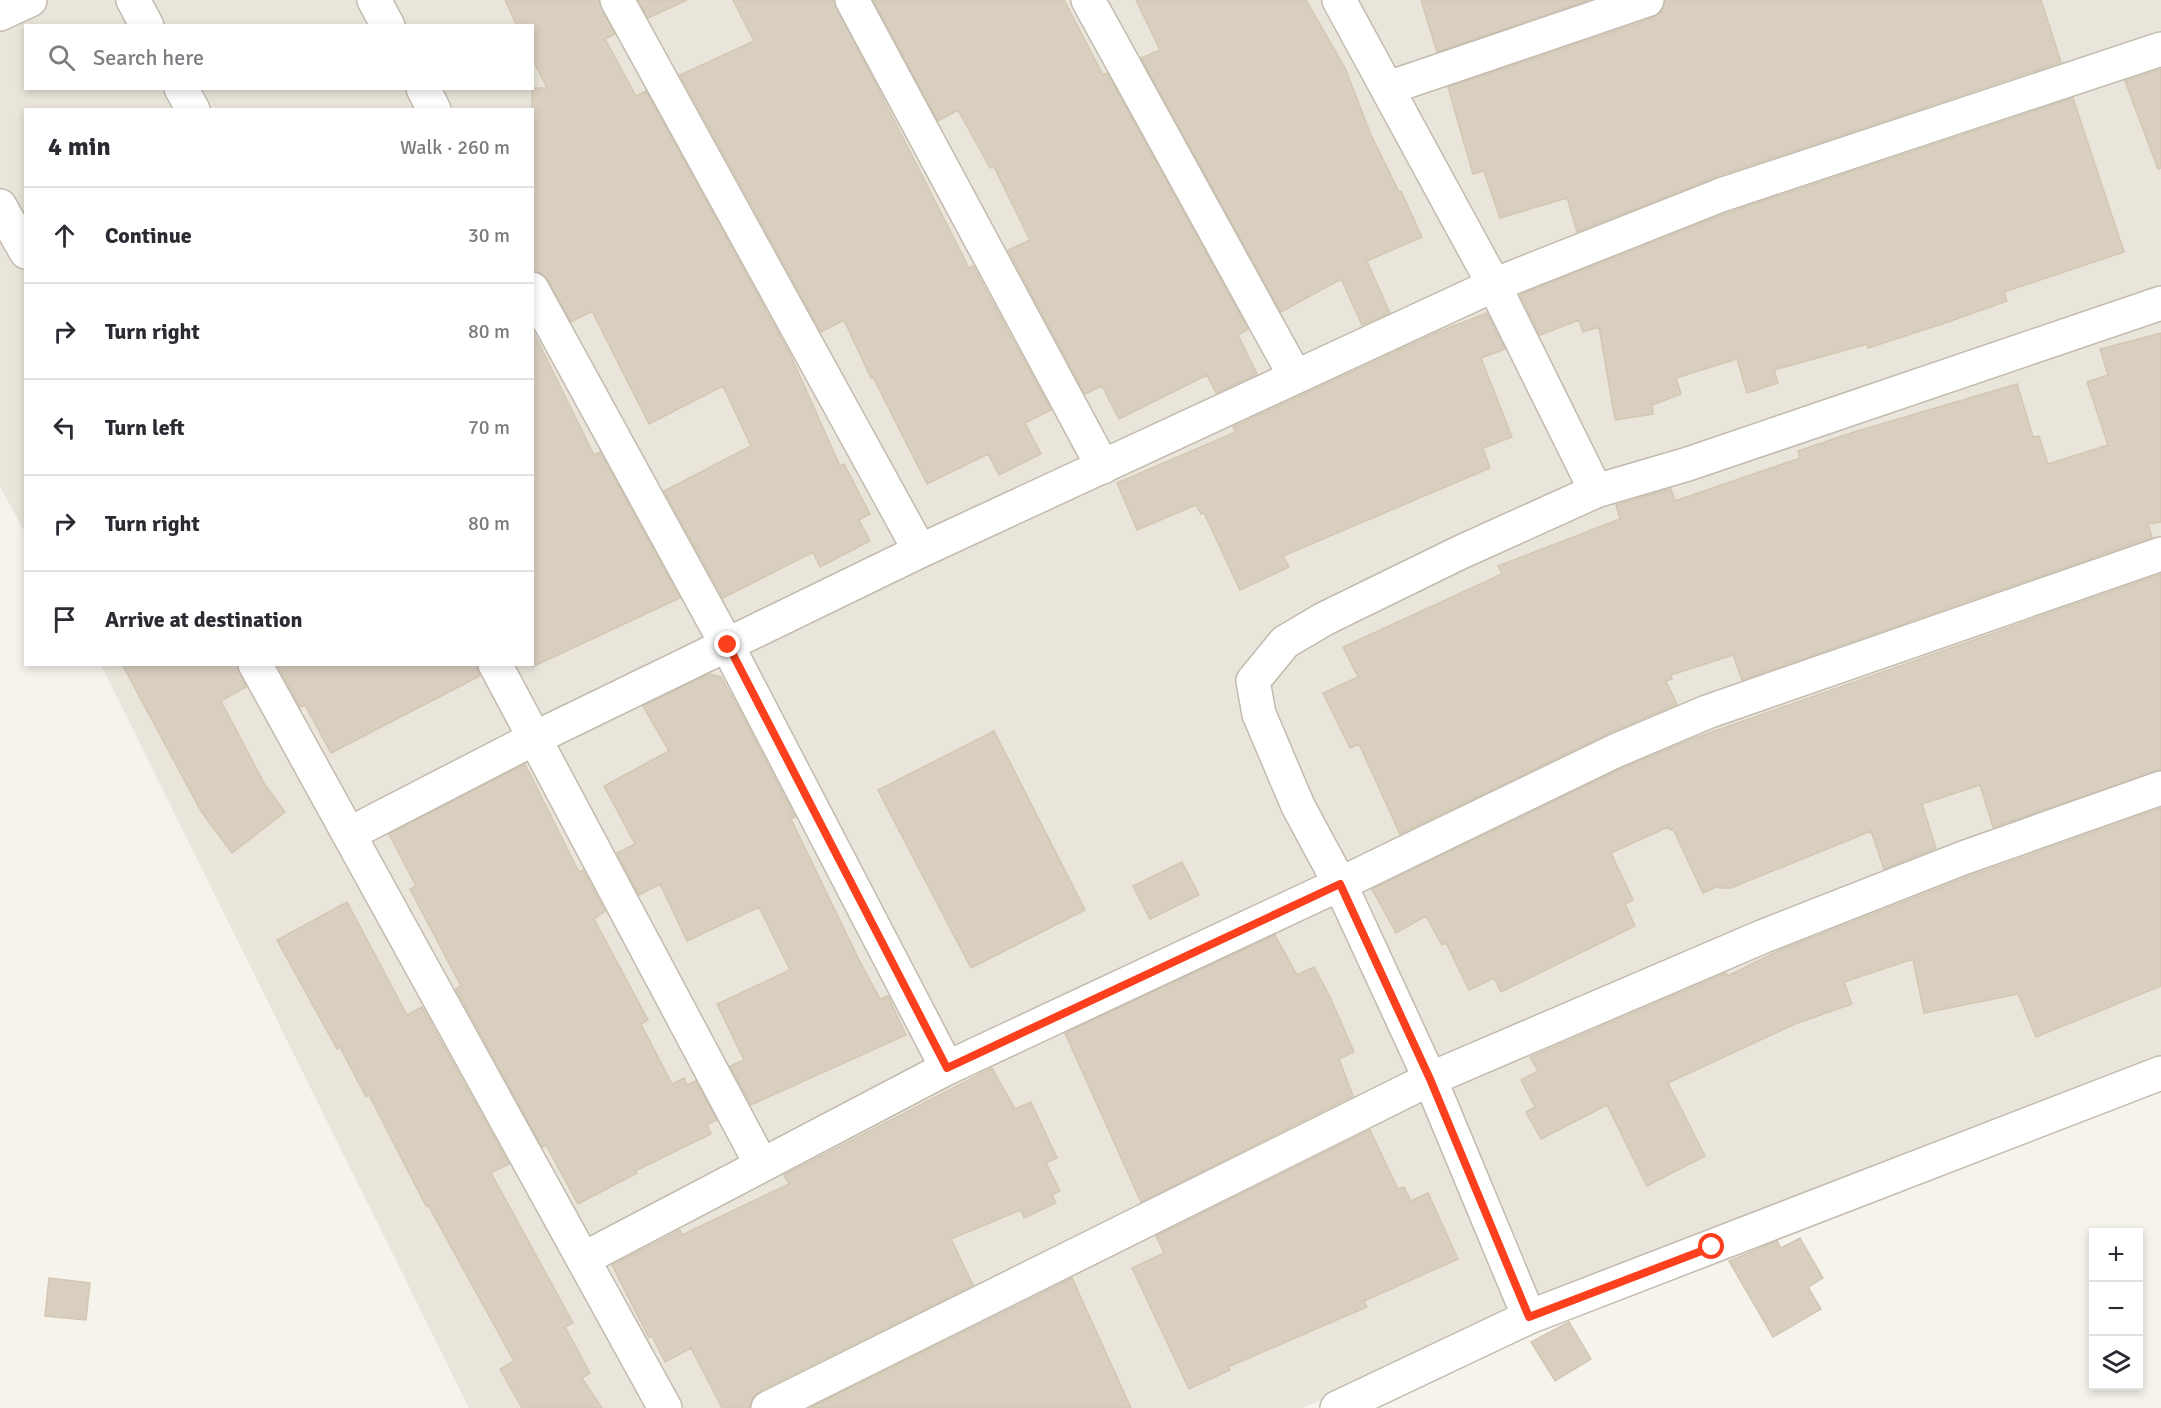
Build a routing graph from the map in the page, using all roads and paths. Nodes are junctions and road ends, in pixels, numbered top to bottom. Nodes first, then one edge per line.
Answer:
1 (30, 0) edge
2 (133, 0) edge
3 (374, 0) edge
4 (617, 0) edge
5 (852, 0) edge
6 (1088, 0) edge
7 (1339, 0) edge
8 (1647, 0) edge
9 (0, 14) edge
10 (146, 24) edge
11 (387, 24) edge
12 (2161, 49) edge
13 (1388, 88) junction
14 (182, 90) edge
15 (424, 90) edge
16 (192, 108) edge
17 (433, 108) edge
18 (0, 206) edge
19 (24, 248) edge
20 (1494, 285) junction
21 (534, 293) edge
22 (2161, 303) edge
23 (1295, 376) junction
24 (1102, 467) junction
25 (1596, 491) junction
26 (920, 551) junction
27 (2161, 554) edge
28 (728, 645) junction
29 (256, 666) edge
30 (496, 666) edge
31 (535, 738) junction
32 (2161, 788) edge
33 (349, 834) junction
34 (1340, 884) junction
35 (947, 1068) junction
36 (2161, 1073) edge
37 (1430, 1079) junction
38 (760, 1164) junction
39 (585, 1258) junction
40 (1529, 1317) junction
41 (665, 1408) edge
42 (768, 1408) edge
43 (1337, 1408) edge

1 - 9 street
2 - 10 street
3 - 11 street
4 - 26 street
5 - 24 street
6 - 23 street
7 - 13 street
8 - 13 street
12 - 20 street
13 - 20 street
14 - 16 street
15 - 17 street
18 - 19 street
20 - 23 street
20 - 25 street
21 - 28 street
22 - 25 street
23 - 24 street
24 - 26 street
25 - 34 street
26 - 28 street
27 - 34 street
28 - 31 street
28 - 35 street
29 - 33 street
30 - 31 street
31 - 33 street
31 - 38 street
32 - 37 street
33 - 39 street
34 - 35 street
34 - 37 street
35 - 38 street
36 - 40 street
37 - 40 street
37 - 42 street
38 - 39 street
39 - 41 street
40 - 43 street

